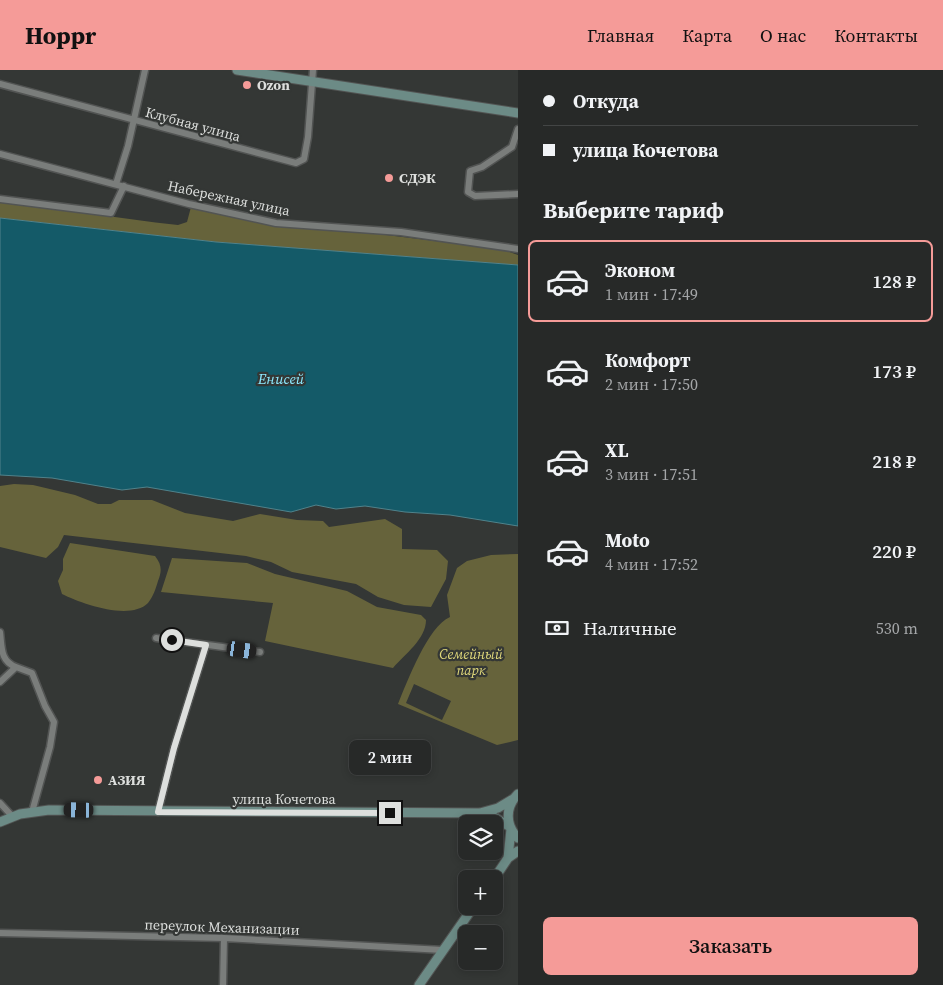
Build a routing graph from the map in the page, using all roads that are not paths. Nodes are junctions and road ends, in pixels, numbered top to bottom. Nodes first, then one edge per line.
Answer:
1 (145, 70) edge
2 (237, 70) edge
3 (313, 70) edge
4 (314, 82) junction
5 (0, 84) edge
6 (518, 114) edge
7 (133, 120) junction
8 (518, 129) edge
9 (0, 154) edge
10 (116, 184) junction
11 (124, 186) junction
12 (518, 194) edge
13 (0, 199) edge
14 (518, 249) edge
15 (0, 632) edge
16 (156, 638) dead end
17 (206, 645) junction
18 (260, 652) dead end
19 (16, 667) junction
20 (0, 682) edge
21 (517, 795) edge
22 (0, 804) edge
23 (32, 812) junction
24 (158, 812) junction
25 (479, 813) junction
26 (12, 816) junction
27 (0, 822) edge
28 (510, 828) junction
29 (518, 838) edge
30 (518, 851) edge
31 (508, 858) junction
32 (500, 870) edge
33 (468, 915) edge
34 (0, 933) edge
35 (224, 938) junction
36 (444, 950) junction
37 (223, 985) edge
38 (419, 985) edge

1 - 7 street
2 - 4 street
3 - 4 street
4 - 6 street
4 - 7 street, Клубная улица
5 - 7 street, Клубная улица
7 - 10 street
8 - 12 street
9 - 10 street, Набережная улица
10 - 11 street, Набережная улица
11 - 13 street
11 - 14 street, Набережная улица
15 - 19 street
16 - 17 street
17 - 18 street
17 - 24 street
19 - 20 street
19 - 23 street
21 - 25 street, улица Кочетова
21 - 28 street
22 - 26 street
23 - 24 street, улица Кочетова
23 - 26 street, улица Кочетова
24 - 25 street, улица Кочетова
25 - 28 street, улица Кочетова
26 - 27 street, улица Кочетова
28 - 29 street
28 - 31 street
30 - 31 street
31 - 32 street
33 - 36 street
34 - 35 street, переулок Механизации
35 - 36 street, переулок Механизации
35 - 37 street
36 - 38 street

